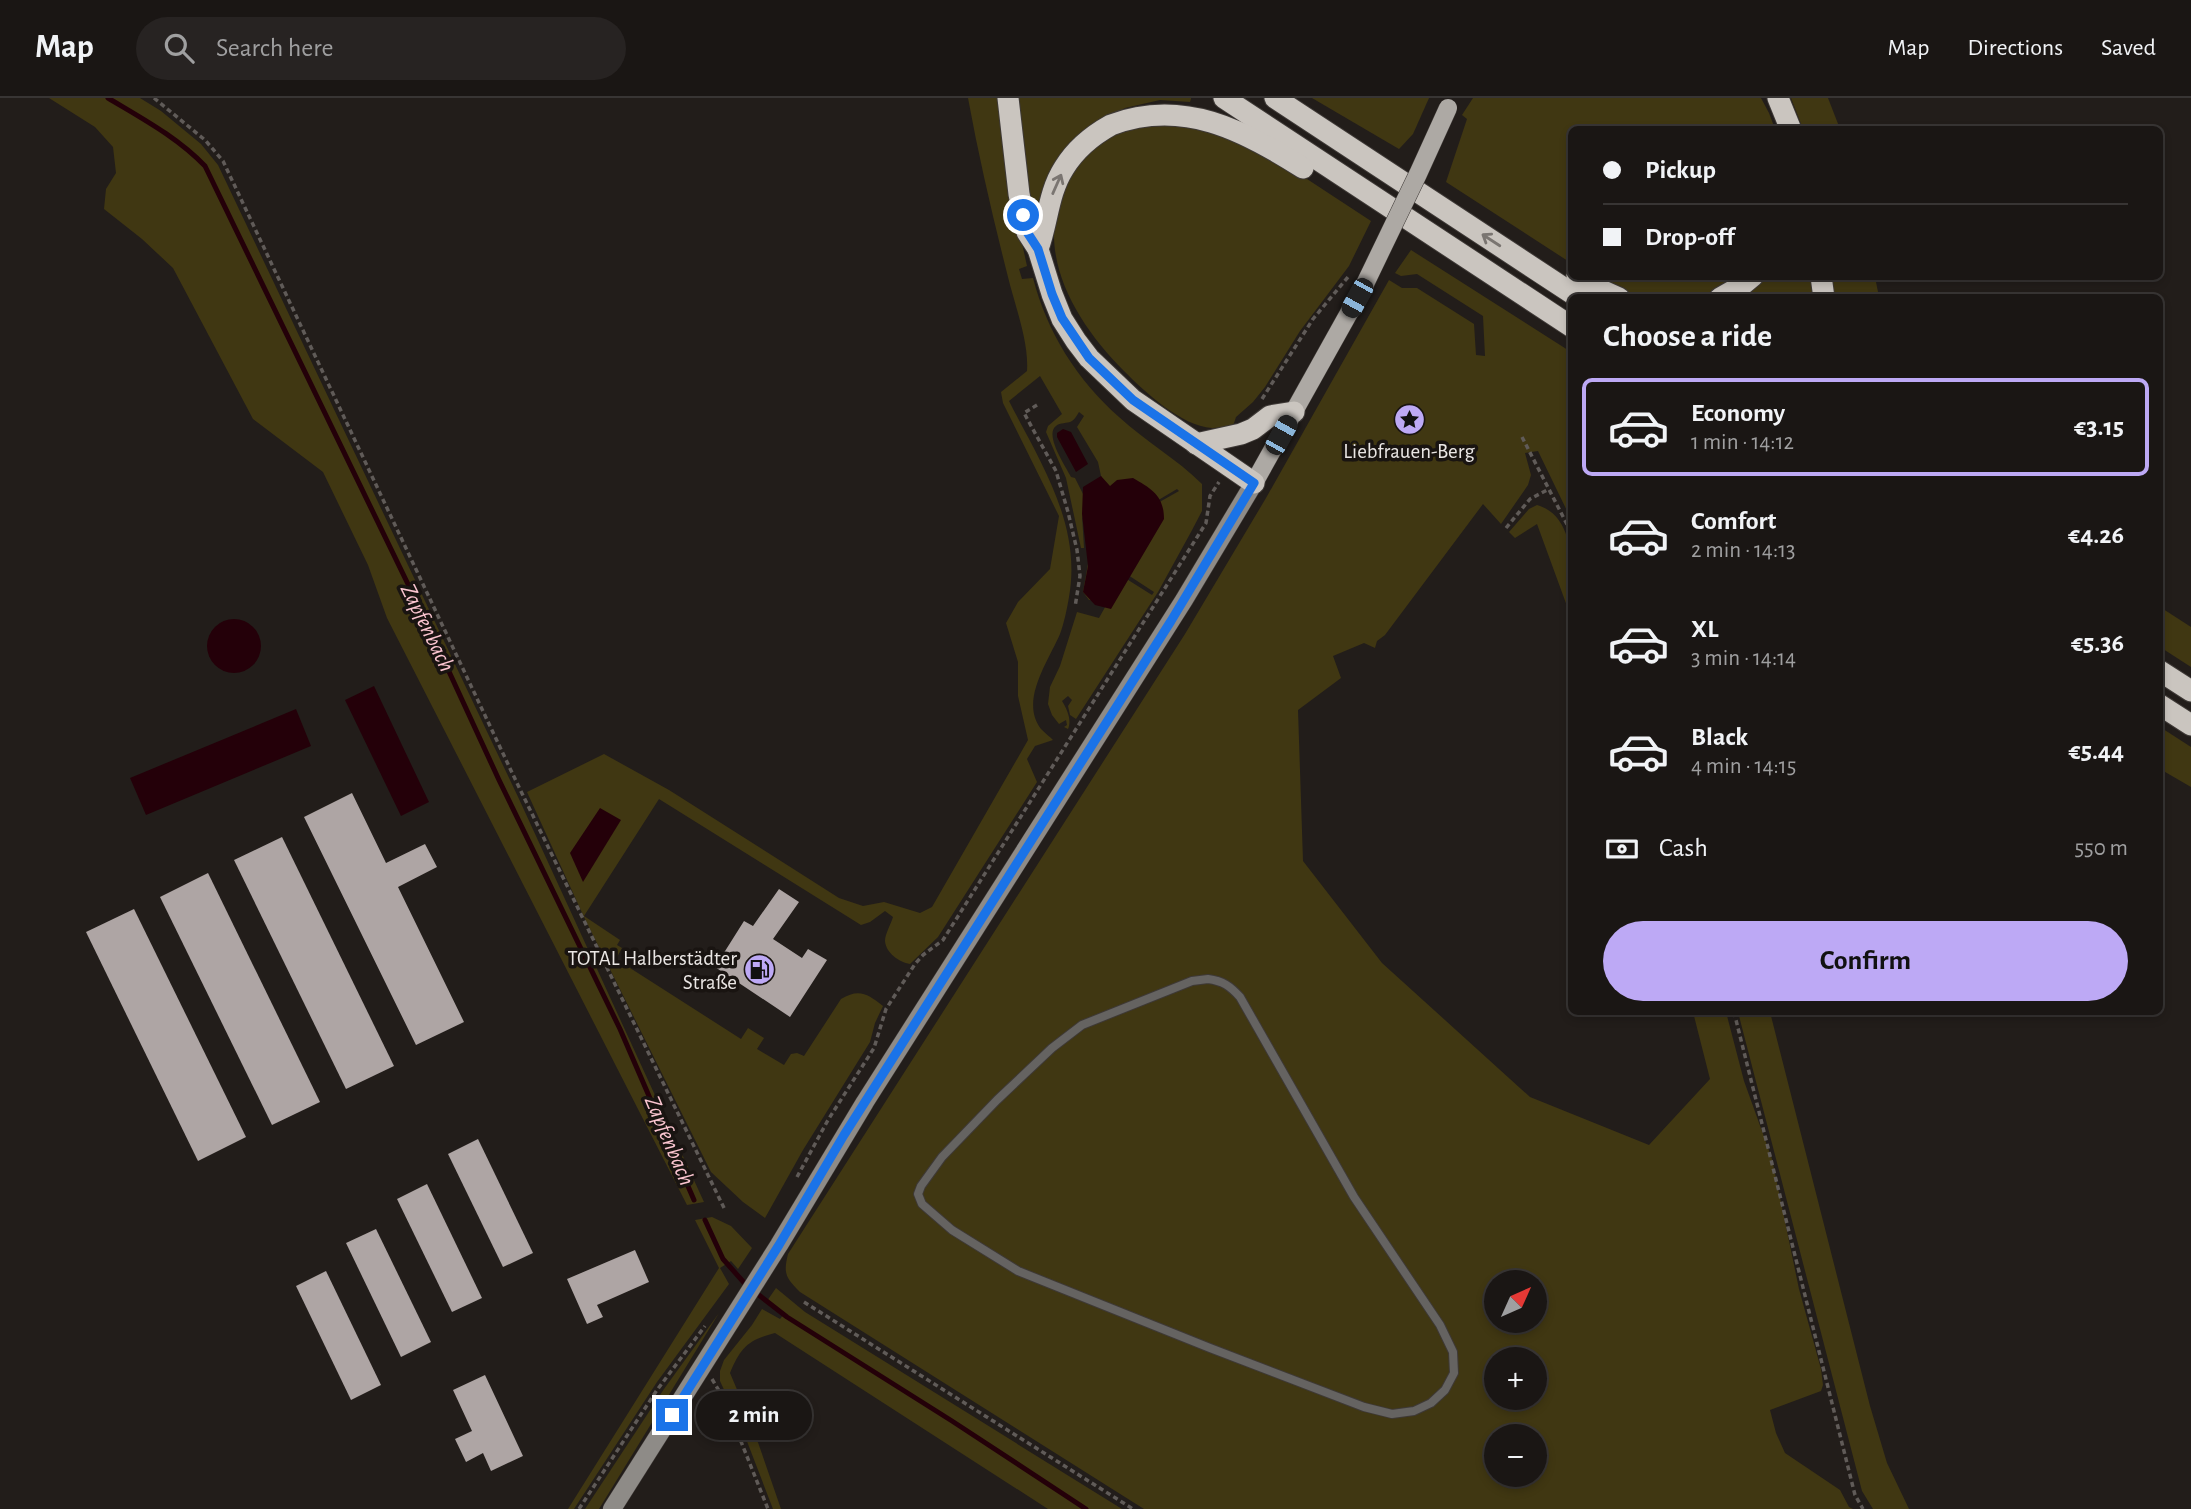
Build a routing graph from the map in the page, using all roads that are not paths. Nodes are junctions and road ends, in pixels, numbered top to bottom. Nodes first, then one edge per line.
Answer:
1 (1008, 98) edge
2 (1224, 98) edge
3 (1275, 98) edge
4 (1778, 98) edge
5 (1450, 103) edge
6 (1789, 126) edge
7 (1332, 170) junction
8 (1038, 249) junction
9 (1568, 271) edge
10 (1548, 277) junction
11 (1584, 280) edge
12 (1748, 280) edge
13 (1573, 294) edge
14 (1610, 294) edge
15 (1727, 294) edge
16 (1568, 324) edge
17 (1294, 412) junction
18 (1196, 444) junction
19 (1254, 483) junction
20 (2163, 673) edge
21 (2191, 691) edge
22 (2163, 707) edge
23 (2191, 725) edge
24 (1220, 981) joint
25 (612, 1509) edge

1 - 8 highway
2 - 7 highway
10 -> 3 highway
4 - 6 highway
5 - 17 main road, bridge
8 -> 7 highway
7 - 16 highway
8 - 18 highway
9 - 10 highway
10 - 13 highway
11 - 14 highway
12 - 15 highway
17 - 18 highway
17 - 19 main road
18 - 19 highway
19 - 25 main road
20 - 21 highway
22 - 23 highway
24 - 24 lane

